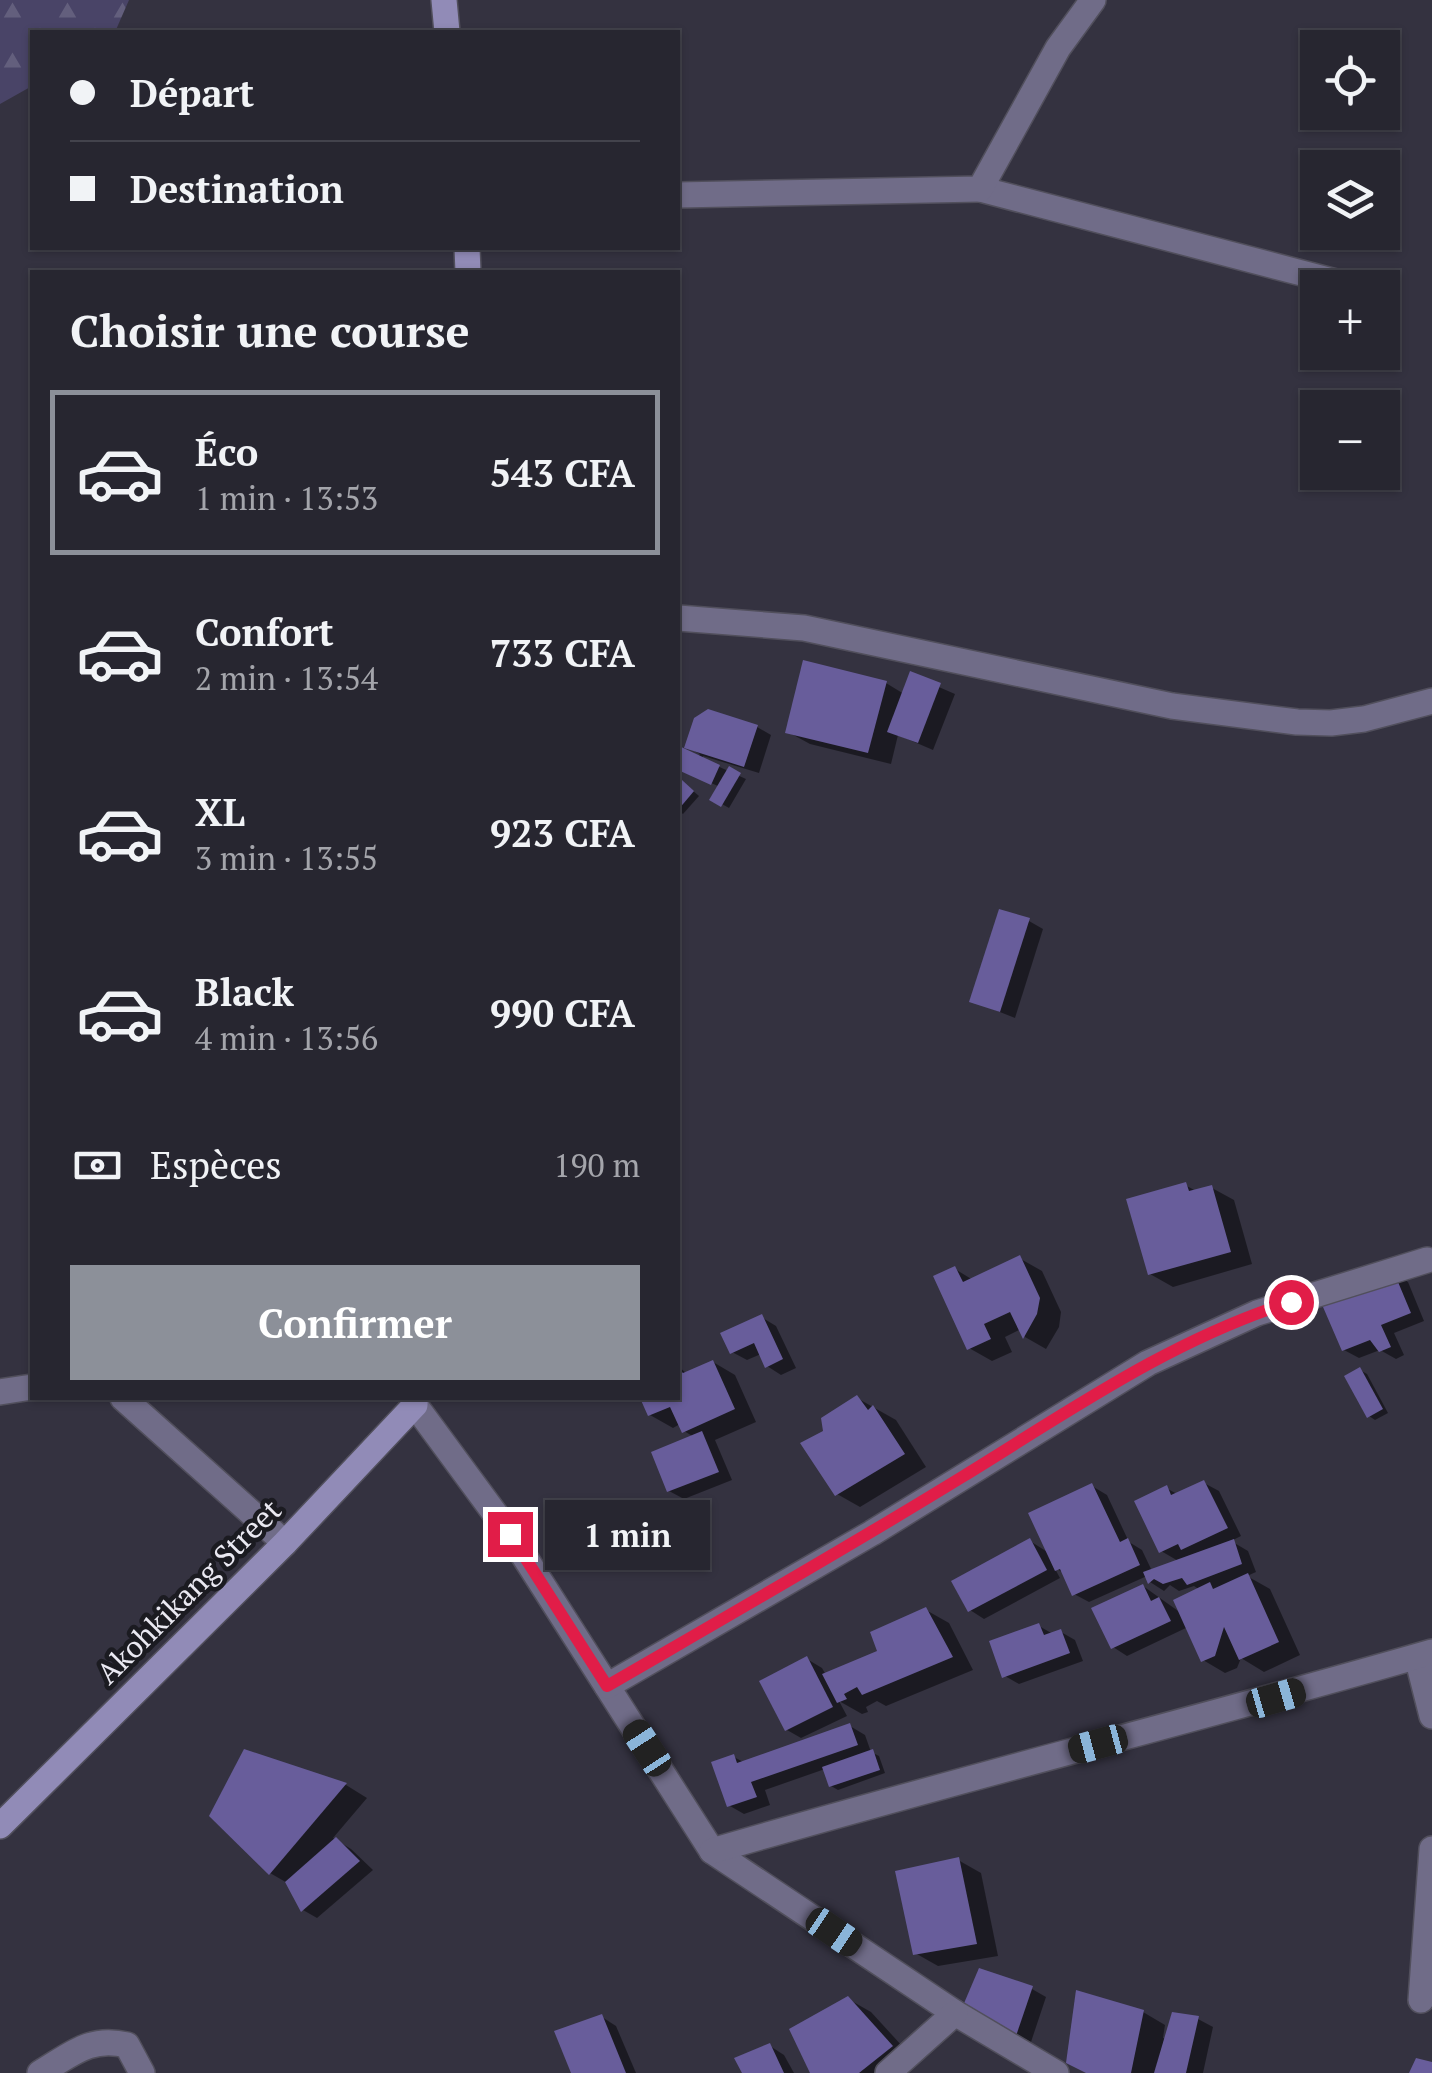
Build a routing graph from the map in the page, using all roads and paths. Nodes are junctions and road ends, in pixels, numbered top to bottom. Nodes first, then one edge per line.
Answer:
1 (444, 0) edge
2 (1093, 0) edge
3 (447, 30) edge
4 (980, 189) junction
5 (680, 196) edge
6 (1300, 273) edge
7 (680, 618) edge
8 (1432, 701) edge
9 (1427, 1260) dead end
10 (30, 1387) edge
11 (0, 1392) edge
12 (125, 1400) edge
13 (415, 1401) edge
14 (285, 1543) junction
15 (1425, 1655) edge
16 (607, 1686) junction
17 (1432, 1716) edge
18 (0, 1826) edge
19 (1432, 1849) edge
20 (712, 1851) junction
21 (1422, 2000) dead end
22 (955, 2013) junction
23 (40, 2073) edge
24 (142, 2073) edge
25 (888, 2073) edge
26 (1056, 2073) edge

1 - 3 street
2 - 4 street
4 - 5 street
4 - 6 street
7 - 8 street
9 - 16 street
10 - 11 street
12 - 14 street
13 - 14 street, Akohkikang Street
13 - 16 street
14 - 18 street, Akohkikang Street
15 - 17 street
15 - 20 street
16 - 20 street
19 - 21 street
20 - 22 street
22 - 25 street
22 - 26 street
23 - 24 street

